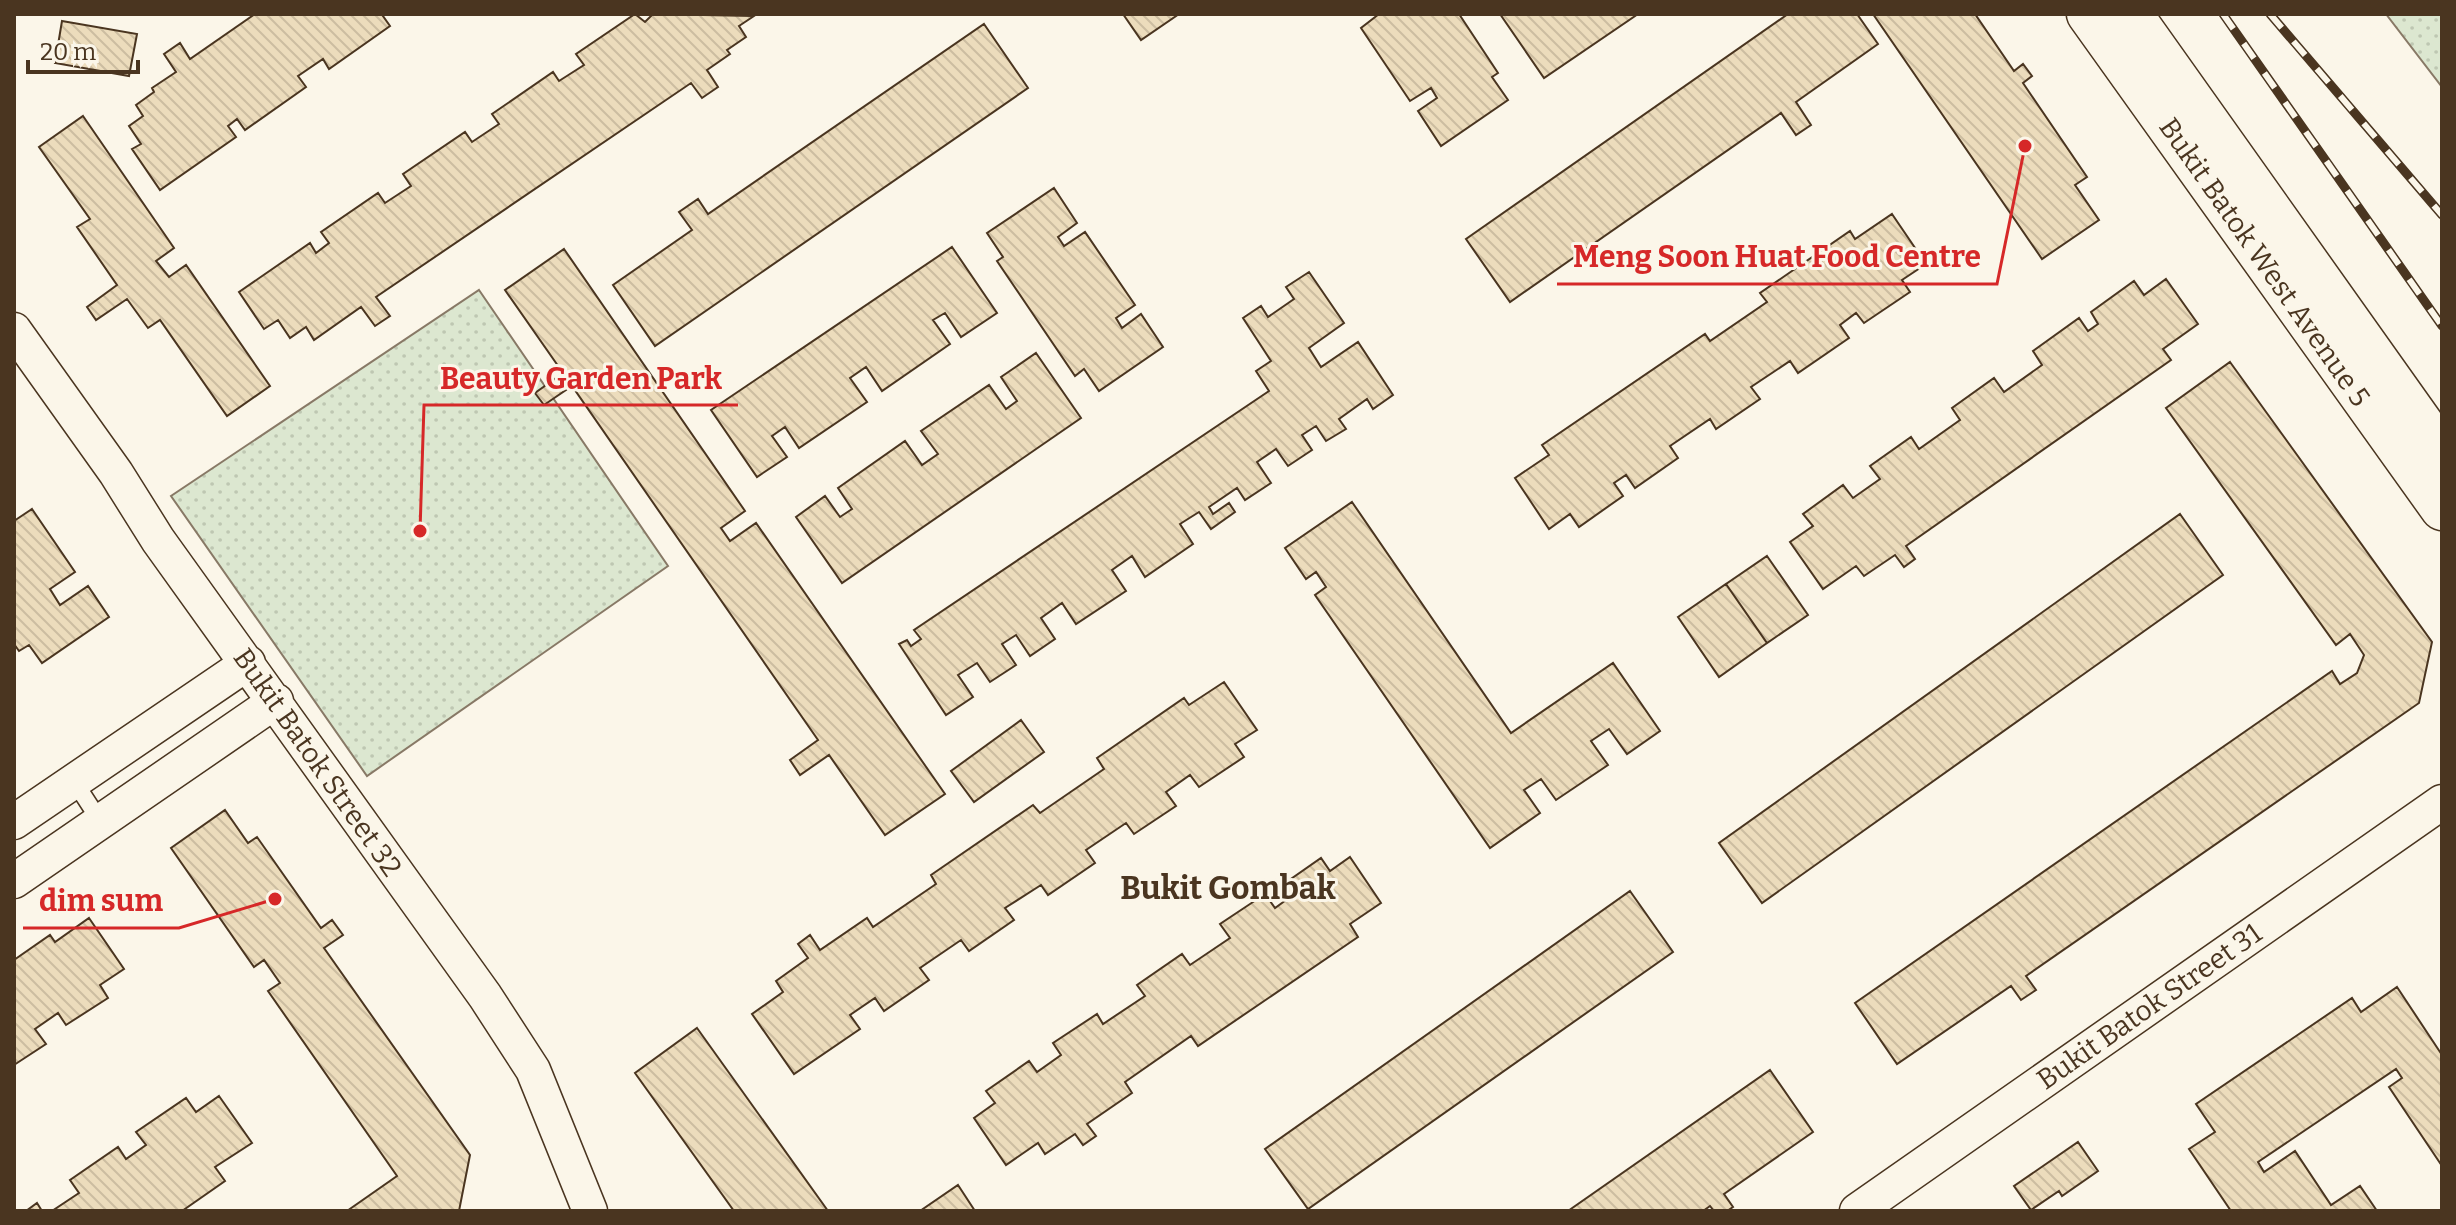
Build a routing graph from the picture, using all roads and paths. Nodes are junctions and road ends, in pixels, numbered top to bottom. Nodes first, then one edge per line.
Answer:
1 (2088, 14) edge
2 (2131, 14) edge
3 (14, 330) edge
4 (2442, 452) edge
5 (2442, 509) edge
6 (248, 663) junction
7 (276, 701) junction
8 (74, 781) junction
9 (2442, 802) edge
10 (100, 821) junction
11 (14, 822) edge
12 (14, 881) edge
13 (590, 1211) edge
14 (1857, 1211) edge

1 - 5 street, Bukit Batok West Avenue 5
2 - 4 street, Bukit Batok West Avenue 5
3 - 6 street, Bukit Batok Street 32
6 - 7 street, Bukit Batok Street 32
6 - 8 street
7 - 10 street
7 - 13 street, Bukit Batok Street 32
8 - 10 lane
8 - 11 street
9 - 14 street, Bukit Batok Street 31
10 - 12 street

